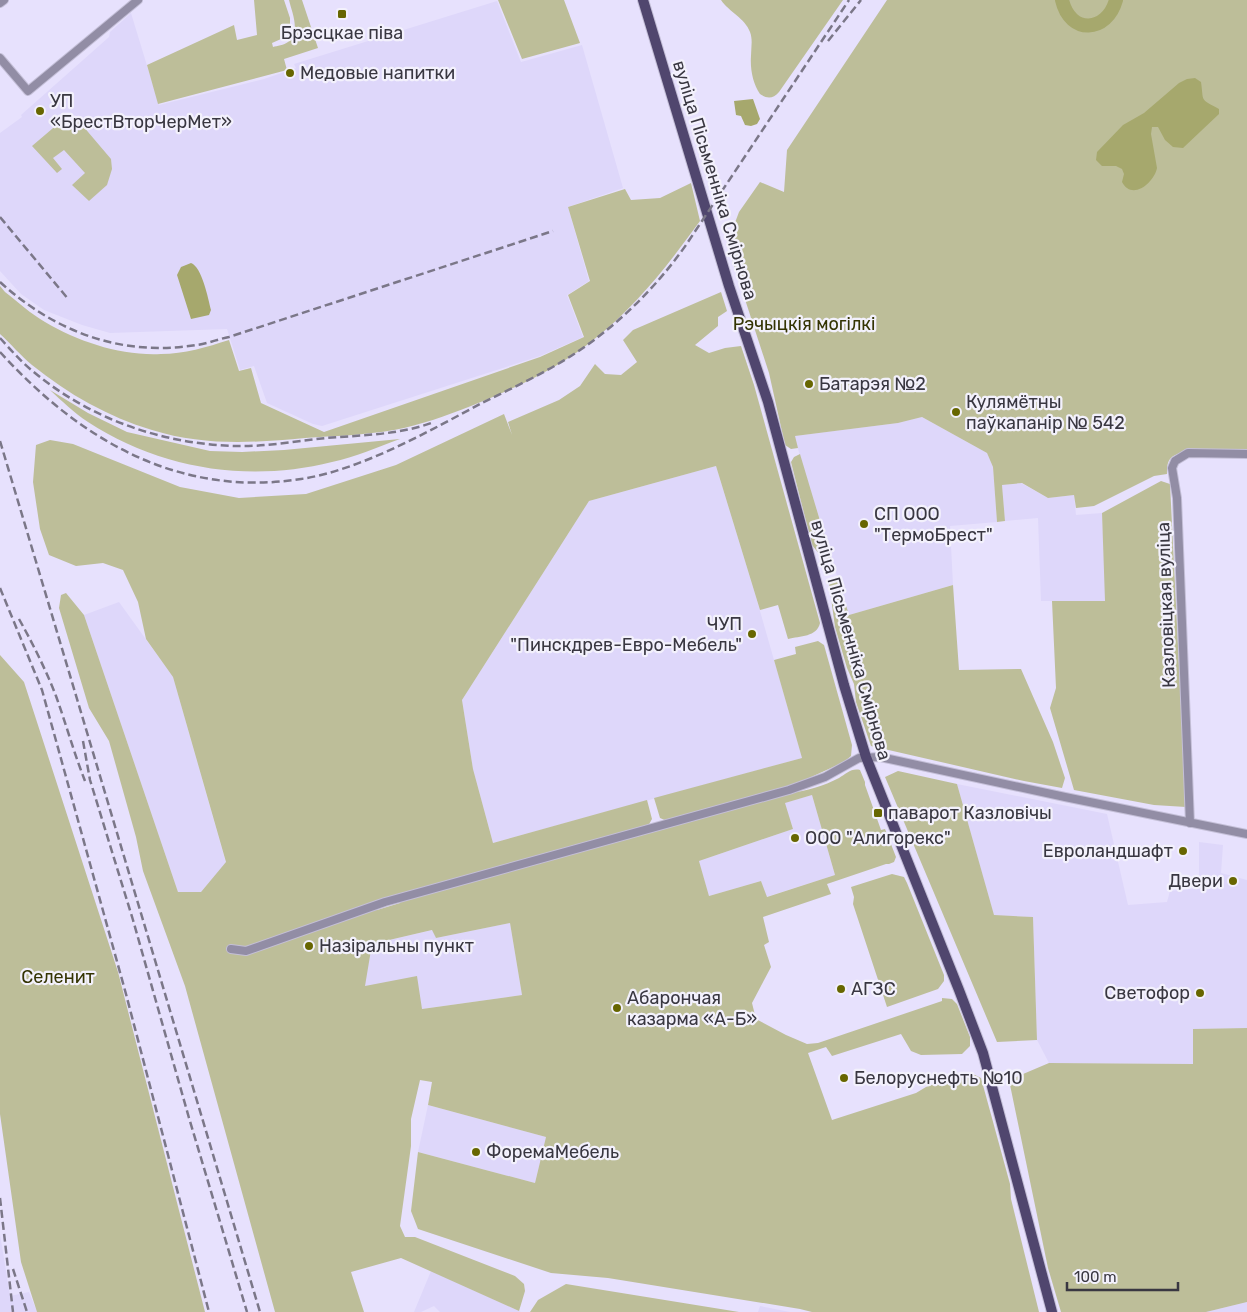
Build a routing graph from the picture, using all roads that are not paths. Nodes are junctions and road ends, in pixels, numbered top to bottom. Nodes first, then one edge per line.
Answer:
1 (4, 0) edge
2 (138, 0) edge
3 (643, 0) edge
4 (0, 3) edge
5 (0, 58) edge
6 (1247, 454) edge
7 (866, 757) junction
8 (1190, 823) junction
9 (1247, 834) edge
10 (232, 949) dead end
11 (1052, 1312) edge

1 - 4 street
2 - 5 street
3 - 7 main road, вуліца Пісьменніка Смірнова
6 - 8 street, Казловіцкая вуліца
7 - 8 street
7 - 10 street
7 - 11 main road, вуліца Пісьменніка Смірнова
8 - 9 street

